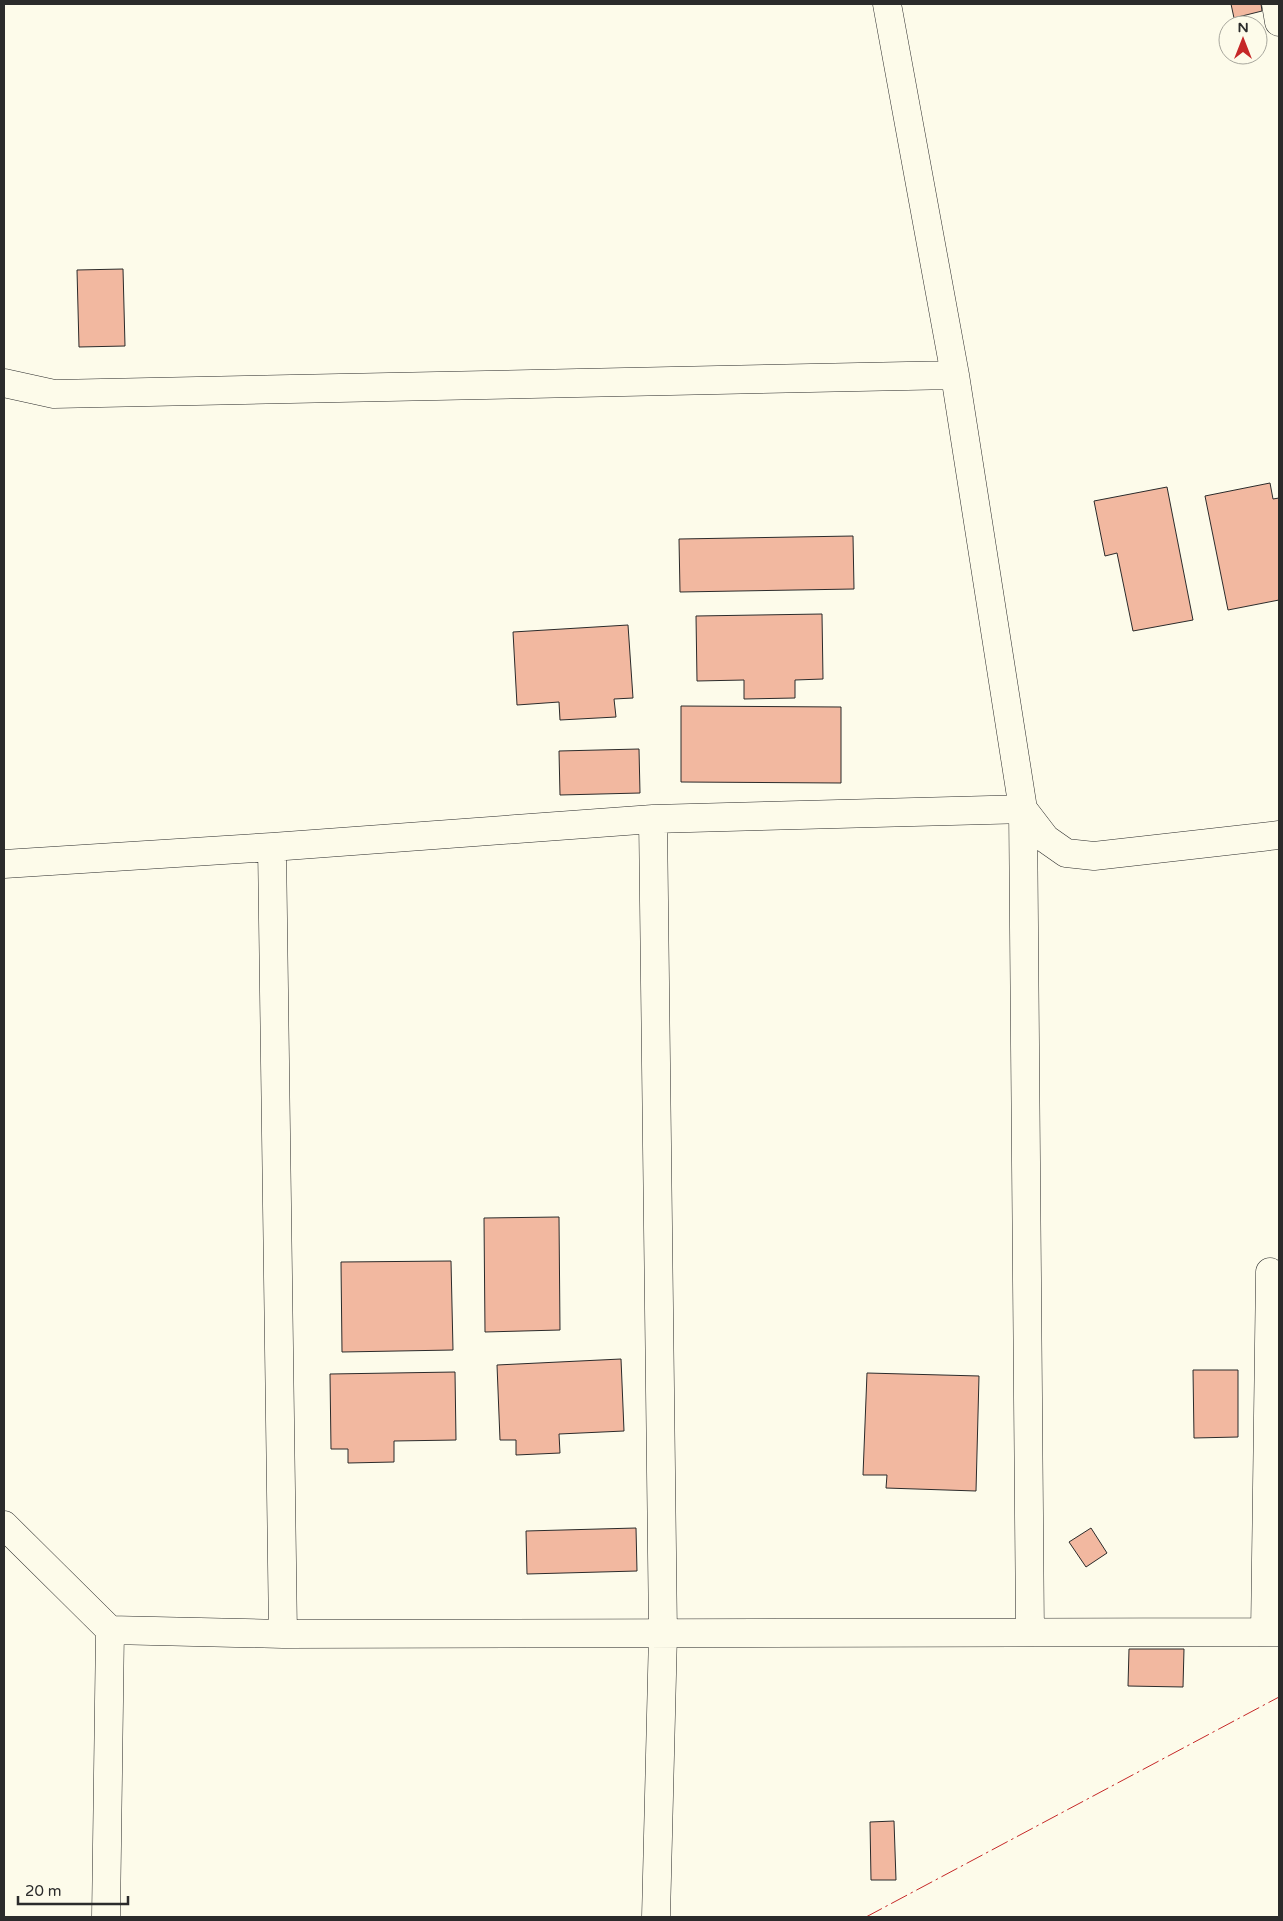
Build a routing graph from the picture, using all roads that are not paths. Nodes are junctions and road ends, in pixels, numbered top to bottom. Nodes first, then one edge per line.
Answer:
1 (887, 4) edge
2 (1276, 4) edge
3 (1279, 22) edge
4 (955, 375) junction
5 (4, 383) edge
6 (1023, 809) junction
7 (653, 819) junction
8 (1279, 835) edge
9 (272, 847) junction
10 (4, 864) edge
11 (1270, 1272) dead end
12 (4, 1525) edge
13 (110, 1630) junction
14 (1030, 1632) junction
15 (1272, 1632) edge
16 (283, 1634) junction
17 (663, 1634) junction
18 (106, 1917) edge
19 (656, 1917) edge

1 - 4 street
2 - 3 street
4 - 5 street
4 - 6 street
6 - 7 street
6 - 8 street
6 - 14 street
7 - 9 street
7 - 17 street
9 - 10 street
9 - 16 street
11 - 15 street
12 - 13 street
13 - 16 street
13 - 18 street
14 - 15 street
14 - 17 street
16 - 17 street
17 - 19 street

